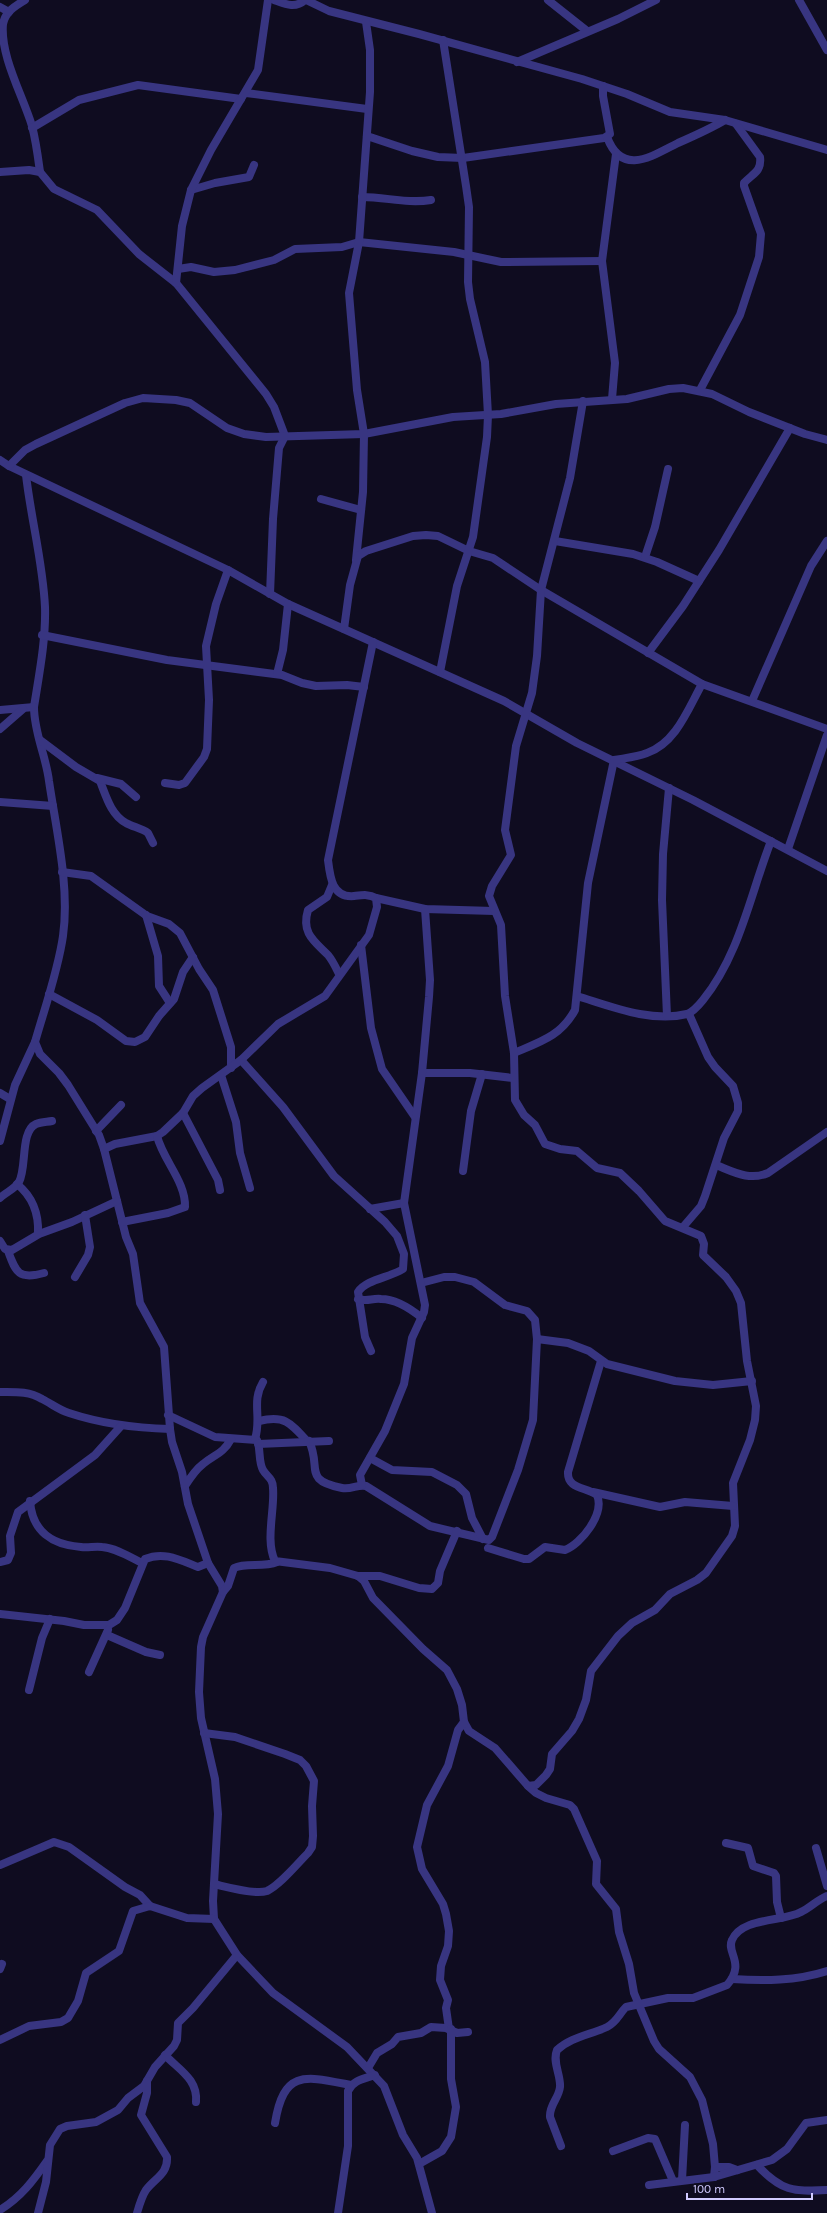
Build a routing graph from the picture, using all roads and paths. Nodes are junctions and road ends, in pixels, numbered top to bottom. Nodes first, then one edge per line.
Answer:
1 (25, 0) edge
2 (268, 0) edge
3 (274, 0) edge
4 (305, 0) edge
5 (548, 0) edge
6 (656, 0) edge
7 (799, 0) edge
8 (0, 7) edge
9 (9, 12) junction
10 (366, 22) junction
11 (587, 31) junction
12 (443, 40) junction
13 (827, 50) edge
14 (517, 62) junction
15 (604, 86) junction
16 (244, 96) junction
17 (367, 109) junction
18 (725, 120) junction
19 (736, 124) junction
20 (32, 128) junction
21 (366, 136) junction
22 (607, 137) junction
23 (827, 150) edge
24 (616, 154) junction
25 (463, 158) junction
26 (254, 165) dead end
27 (0, 172) edge
28 (40, 172) junction
29 (191, 190) junction
30 (362, 197) junction
31 (432, 200) dead end
32 (359, 242) junction
33 (467, 254) junction
34 (602, 261) junction
35 (178, 269) junction
36 (176, 283) junction
37 (700, 390) junction
38 (612, 399) junction
39 (583, 401) junction
40 (488, 415) junction
41 (790, 428) junction
42 (364, 434) junction
43 (285, 436) junction
44 (827, 440) edge
45 (0, 460) edge
46 (9, 466) junction
47 (668, 469) dead end
48 (26, 475) junction
49 (321, 499) dead end
50 (361, 510) junction
51 (555, 541) junction
52 (827, 541) edge
53 (469, 551) junction
54 (645, 557) junction
55 (356, 560) junction
56 (228, 570) junction
57 (699, 581) junction
58 (541, 590) junction
59 (270, 594) junction
60 (288, 604) junction
61 (344, 629) junction
62 (42, 635) junction
63 (373, 642) junction
64 (648, 653) junction
65 (206, 665) junction
66 (440, 672) junction
67 (277, 674) junction
68 (702, 684) junction
69 (364, 687) junction
70 (752, 701) junction
71 (34, 707) junction
72 (22, 709) junction
73 (0, 710) edge
74 (526, 714) junction
75 (0, 729) edge
76 (827, 729) edge
77 (827, 735) edge
78 (40, 740) junction
79 (614, 760) junction
80 (96, 777) junction
81 (165, 783) dead end
82 (669, 788) junction
83 (136, 797) dead end
84 (0, 802) edge
85 (53, 806) junction
86 (771, 841) junction
87 (153, 844) dead end
88 (788, 849) junction
89 (827, 871) edge
90 (62, 872) junction
91 (332, 885) junction
92 (376, 898) junction
93 (425, 909) junction
94 (494, 911) junction
95 (146, 915) junction
96 (360, 945) junction
97 (193, 957) junction
98 (339, 974) junction
99 (49, 994) junction
100 (577, 996) junction
101 (170, 1003) junction
102 (689, 1014) junction
103 (667, 1016) junction
104 (35, 1042) junction
105 (514, 1053) junction
106 (241, 1060) junction
107 (231, 1068) junction
108 (422, 1073) junction
109 (482, 1074) junction
110 (221, 1075) junction
111 (514, 1078) junction
112 (0, 1093) edge
113 (10, 1099) junction
114 (121, 1105) dead end
115 (182, 1113) junction
116 (415, 1117) junction
117 (52, 1121) dead end
118 (96, 1131) junction
119 (827, 1132) edge
120 (157, 1136) junction
121 (0, 1142) edge
122 (104, 1149) junction
123 (716, 1165) junction
124 (462, 1171) dead end
125 (17, 1184) junction
126 (250, 1188) dead end
127 (220, 1190) dead end
128 (0, 1198) edge
129 (117, 1200) junction
130 (404, 1203) junction
131 (370, 1209) junction
132 (84, 1215) junction
133 (122, 1222) junction
134 (683, 1227) junction
135 (38, 1234) junction
136 (0, 1240) edge
137 (8, 1251) junction
138 (44, 1272) dead end
139 (75, 1277) dead end
140 (421, 1283) junction
141 (358, 1299) junction
142 (422, 1318) junction
143 (537, 1339) junction
144 (371, 1351) dead end
145 (601, 1361) junction
146 (752, 1381) junction
147 (263, 1382) dead end
148 (0, 1392) edge
149 (168, 1415) junction
150 (259, 1421) junction
151 (121, 1426) junction
152 (170, 1429) junction
153 (231, 1439) junction
154 (257, 1441) junction
155 (308, 1441) junction
156 (329, 1441) dead end
157 (370, 1458) junction
158 (362, 1485) junction
159 (185, 1486) junction
160 (592, 1492) junction
161 (30, 1502) junction
162 (734, 1506) junction
163 (457, 1531) junction
164 (483, 1539) junction
165 (488, 1548) dead end
166 (0, 1562) edge
167 (277, 1562) junction
168 (142, 1563) junction
169 (208, 1564) junction
170 (358, 1576) junction
171 (223, 1592) junction
172 (0, 1614) edge
173 (50, 1619) junction
174 (110, 1625) junction
175 (106, 1635) junction
176 (160, 1655) dead end
177 (89, 1672) dead end
178 (29, 1690) dead end
179 (464, 1722) junction
180 (204, 1733) junction
181 (528, 1786) junction
182 (726, 1843) dead end
183 (816, 1848) dead end
184 (0, 1865) edge
185 (214, 1884) junction
186 (827, 1886) edge
187 (827, 1896) edge
188 (150, 1906) junction
189 (781, 1918) junction
190 (214, 1920) junction
191 (237, 1955) junction
192 (827, 1971) edge
193 (732, 1979) junction
194 (638, 2004) junction
195 (450, 2029) junction
196 (468, 2032) dead end
197 (0, 2040) edge
198 (165, 2056) junction
199 (368, 2068) junction
200 (375, 2075) junction
201 (147, 2081) junction
202 (350, 2085) junction
203 (196, 2102) dead end
204 (827, 2120) edge
205 (275, 2123) dead end
206 (685, 2125) dead end
207 (561, 2146) dead end
208 (614, 2151) dead end
209 (47, 2161) junction
210 (419, 2164) junction
211 (757, 2164) junction
212 (715, 2167) junction
213 (737, 2170) junction
214 (714, 2176) junction
215 (682, 2180) junction
216 (672, 2181) junction
217 (649, 2185) dead end
218 (827, 2190) edge
219 (0, 2210) edge
220 (38, 2213) edge
221 (137, 2213) edge
222 (338, 2213) edge
223 (432, 2213) edge

1 - 9 street
2 - 16 street
3 - 4 street
4 - 10 street
5 - 11 street
6 - 11 street
7 - 13 street
8 - 9 street
9 - 20 street
10 - 12 street
10 - 17 street
11 - 14 street
12 - 14 street
12 - 25 street
14 - 15 street
15 - 18 street
15 - 22 street
16 - 17 street
16 - 20 street
16 - 29 street
17 - 21 street
18 - 19 street
18 - 24 street
19 - 23 street
19 - 37 street
20 - 28 street
21 - 25 street
21 - 30 street
22 - 24 street
22 - 25 street
24 - 34 street
25 - 33 street
26 - 29 street
27 - 28 street
28 - 36 street
29 - 35 street
30 - 31 street
30 - 32 street
32 - 33 street
32 - 35 street
32 - 42 street
33 - 34 street
33 - 40 street
34 - 38 street
35 - 36 street
36 - 43 street
37 - 38 street
37 - 41 street
38 - 39 street
39 - 40 street
39 - 51 street
40 - 42 street
40 - 53 street
41 - 44 street
41 - 57 street
42 - 43 street
42 - 50 street
43 - 46 street
43 - 59 street
45 - 46 street
46 - 48 street
47 - 54 street
48 - 56 street
48 - 62 street
49 - 50 street
50 - 55 street
51 - 54 street
51 - 58 street
52 - 70 street
53 - 55 street
53 - 58 street
53 - 66 street
54 - 57 street
55 - 61 street
56 - 59 street
56 - 65 street
57 - 64 street
58 - 64 street
58 - 74 street
59 - 60 street
60 - 61 street
60 - 67 street
61 - 63 street
62 - 65 street
62 - 71 street
63 - 66 street
63 - 69 street
64 - 68 street
65 - 67 street
65 - 81 street
66 - 74 street
67 - 69 street
68 - 70 street
68 - 79 street
69 - 91 street
70 - 76 street
71 - 72 street
71 - 78 street
72 - 73 street
72 - 75 street
74 - 79 street
74 - 94 street
77 - 88 street
78 - 80 street
78 - 85 street
79 - 82 street
79 - 100 street
80 - 83 street
80 - 87 street
82 - 86 street
82 - 103 street
84 - 85 street
85 - 90 street
86 - 88 street
86 - 102 street
88 - 89 street
90 - 95 street
90 - 99 street
91 - 92 street
91 - 98 street
92 - 93 street
92 - 96 street
93 - 94 street
93 - 108 street
94 - 105 street
95 - 97 street
95 - 101 street
96 - 98 street
96 - 116 street
97 - 101 street
97 - 107 street
98 - 106 street
99 - 101 street
99 - 104 street
100 - 103 street
100 - 105 street
102 - 103 street
102 - 123 street
104 - 113 street
104 - 118 street
105 - 111 street
106 - 107 street
106 - 131 street
107 - 110 street
108 - 109 street
108 - 116 street
109 - 111 street
109 - 124 street
110 - 115 street
110 - 126 street
111 - 134 street
112 - 113 street
113 - 121 street
114 - 118 street
115 - 120 street
115 - 127 street
116 - 130 street
117 - 125 street
118 - 122 street
119 - 123 street
120 - 122 street
120 - 133 street
122 - 129 street
123 - 134 street
125 - 128 street
125 - 135 street
129 - 132 street
129 - 133 street
130 - 131 street
130 - 140 street
131 - 141 street
132 - 135 street
132 - 139 street
133 - 149 street
134 - 146 street
135 - 137 street
136 - 137 street
137 - 138 street
140 - 142 street
140 - 143 street
141 - 142 street
141 - 144 street
142 - 157 street
143 - 145 street
143 - 164 street
145 - 146 street
145 - 160 street
146 - 162 street
147 - 150 street
148 - 151 street
149 - 152 street
149 - 153 street
150 - 154 street
150 - 155 street
151 - 152 street
151 - 161 street
152 - 159 street
153 - 154 street
153 - 159 street
154 - 155 street
154 - 167 street
155 - 156 street
155 - 158 street
157 - 158 street
157 - 164 street
158 - 163 street
159 - 169 street
160 - 162 street
160 - 165 street
161 - 166 street
161 - 168 street
162 - 181 street
163 - 164 street
163 - 170 street
167 - 170 street
167 - 171 street
168 - 169 street
168 - 174 street
169 - 171 street
170 - 179 street
171 - 180 street
172 - 173 street
173 - 174 street
173 - 178 street
174 - 175 street
175 - 176 street
175 - 177 street
179 - 181 street
179 - 195 street
180 - 185 street
180 - 185 street
181 - 194 street
182 - 189 street
183 - 186 street
184 - 188 street
185 - 190 street
187 - 189 street
188 - 190 street
188 - 197 street
189 - 193 street
190 - 191 street
191 - 198 street
191 - 199 street
192 - 193 street
193 - 194 street
194 - 207 street
194 - 212 street
195 - 196 street
195 - 199 street
195 - 210 street
198 - 201 street
198 - 203 street
199 - 200 street
200 - 202 street
200 - 210 street
201 - 209 street
201 - 221 street
202 - 205 street
202 - 222 street
204 - 211 street
206 - 215 street
208 - 216 street
209 - 219 street
209 - 220 street
210 - 223 street
211 - 213 street
211 - 218 street
212 - 213 street
212 - 214 street
213 - 214 street
214 - 215 street
215 - 216 street
216 - 217 street

